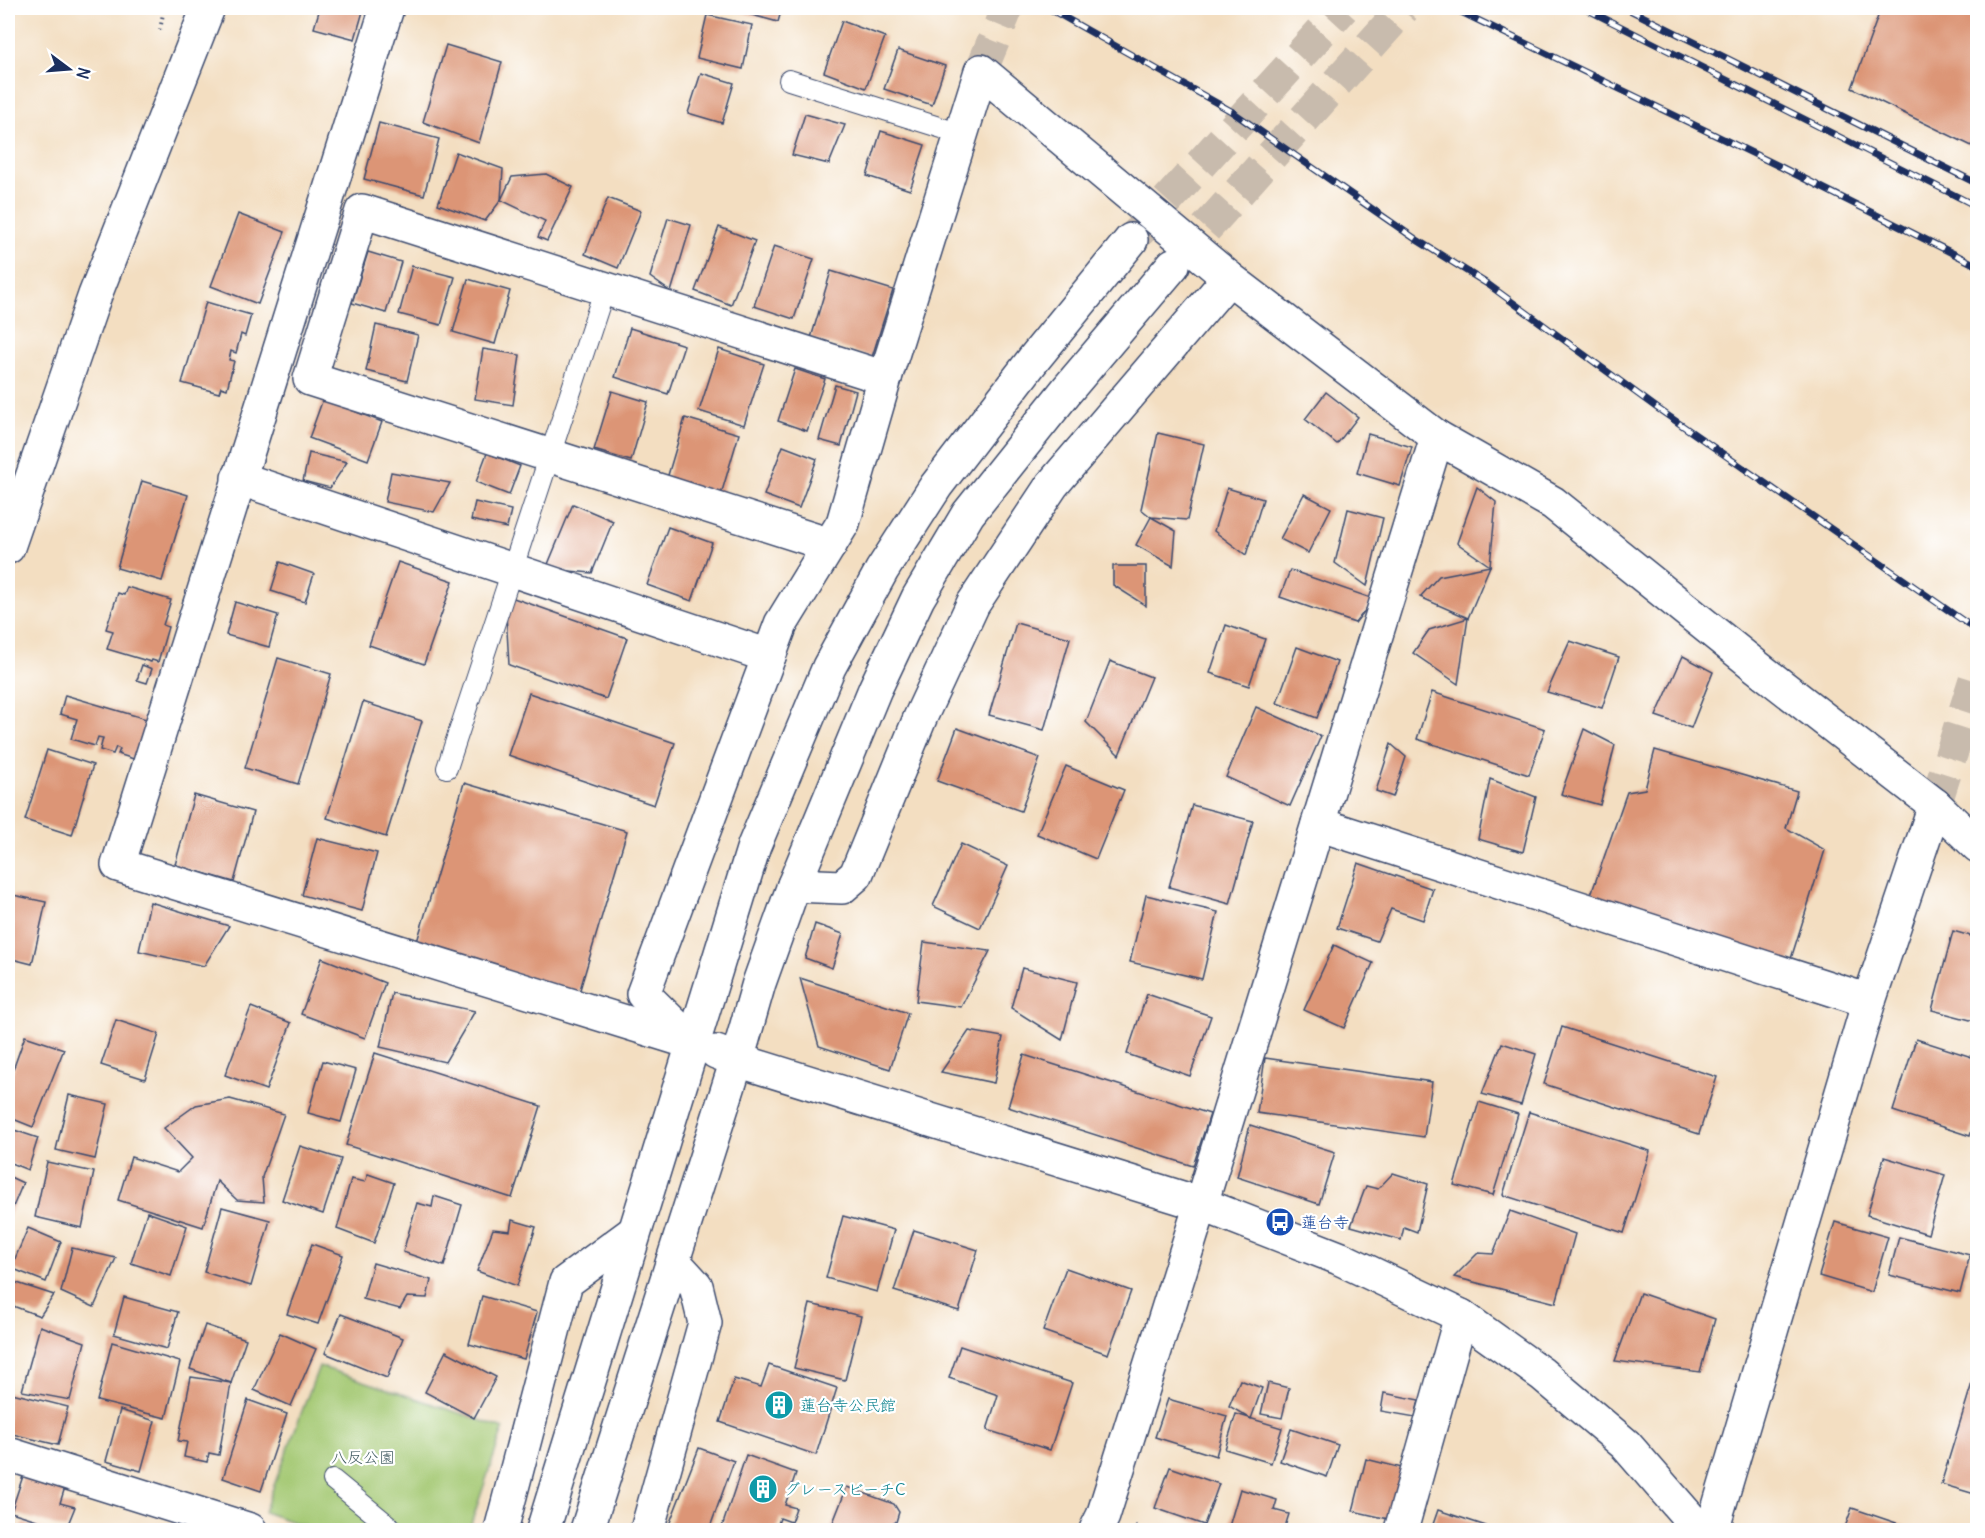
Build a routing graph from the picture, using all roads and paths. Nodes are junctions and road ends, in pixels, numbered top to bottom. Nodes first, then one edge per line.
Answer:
1 (208, 8) edge
2 (387, 8) edge
3 (789, 80) dead end
4 (961, 134) junction
5 (1131, 240) tunnel mouth
6 (1173, 265) tunnel mouth
7 (1229, 278) junction
8 (605, 288) junction
9 (885, 378) junction
10 (1437, 437) junction
11 (551, 455) junction
12 (238, 478) junction
13 (830, 545) junction
14 (8, 547) edge
15 (512, 570) junction
16 (768, 656) junction
17 (447, 768) dead end
18 (1935, 805) junction
19 (1317, 824) junction
20 (1977, 846) edge
21 (794, 885) junction
22 (1869, 1001) junction
23 (694, 1044) junction
24 (737, 1060) junction
25 (1202, 1204) junction
26 (634, 1232) junction
27 (673, 1261) junction
28 (1461, 1316) junction
29 (8, 1454) edge
30 (333, 1480) dead end
31 (250, 1530) edge
32 (394, 1530) edge
33 (501, 1530) edge
34 (543, 1530) edge
35 (587, 1530) edge
36 (647, 1530) edge
37 (1095, 1530) edge
38 (1401, 1530) edge
39 (1700, 1530) edge
40 (1712, 1530) edge

1 - 14 street
2 - 12 street
3 - 4 lane
4 - 7 street
4 - 9 street
5 - 23 street
6 - 21 street
7 - 10 street
7 - 21 street
8 - 9 street
8 - 11 lane
8 - 11 street
9 - 13 street
10 - 18 street
10 - 19 street
11 - 13 street
11 - 15 lane
12 - 15 street
12 - 23 street
13 - 16 street
15 - 16 street
15 - 17 lane
16 - 23 street
18 - 20 street
18 - 22 street
19 - 22 street
19 - 25 street
21 - 24 street
22 - 40 street
23 - 24 street
23 - 26 street
24 - 25 street
24 - 27 street
25 - 28 street
25 - 37 street
26 - 33 street
26 - 34 street
27 - 35 street
27 - 36 street
28 - 38 street
28 - 39 street
29 - 31 street
30 - 32 lane

